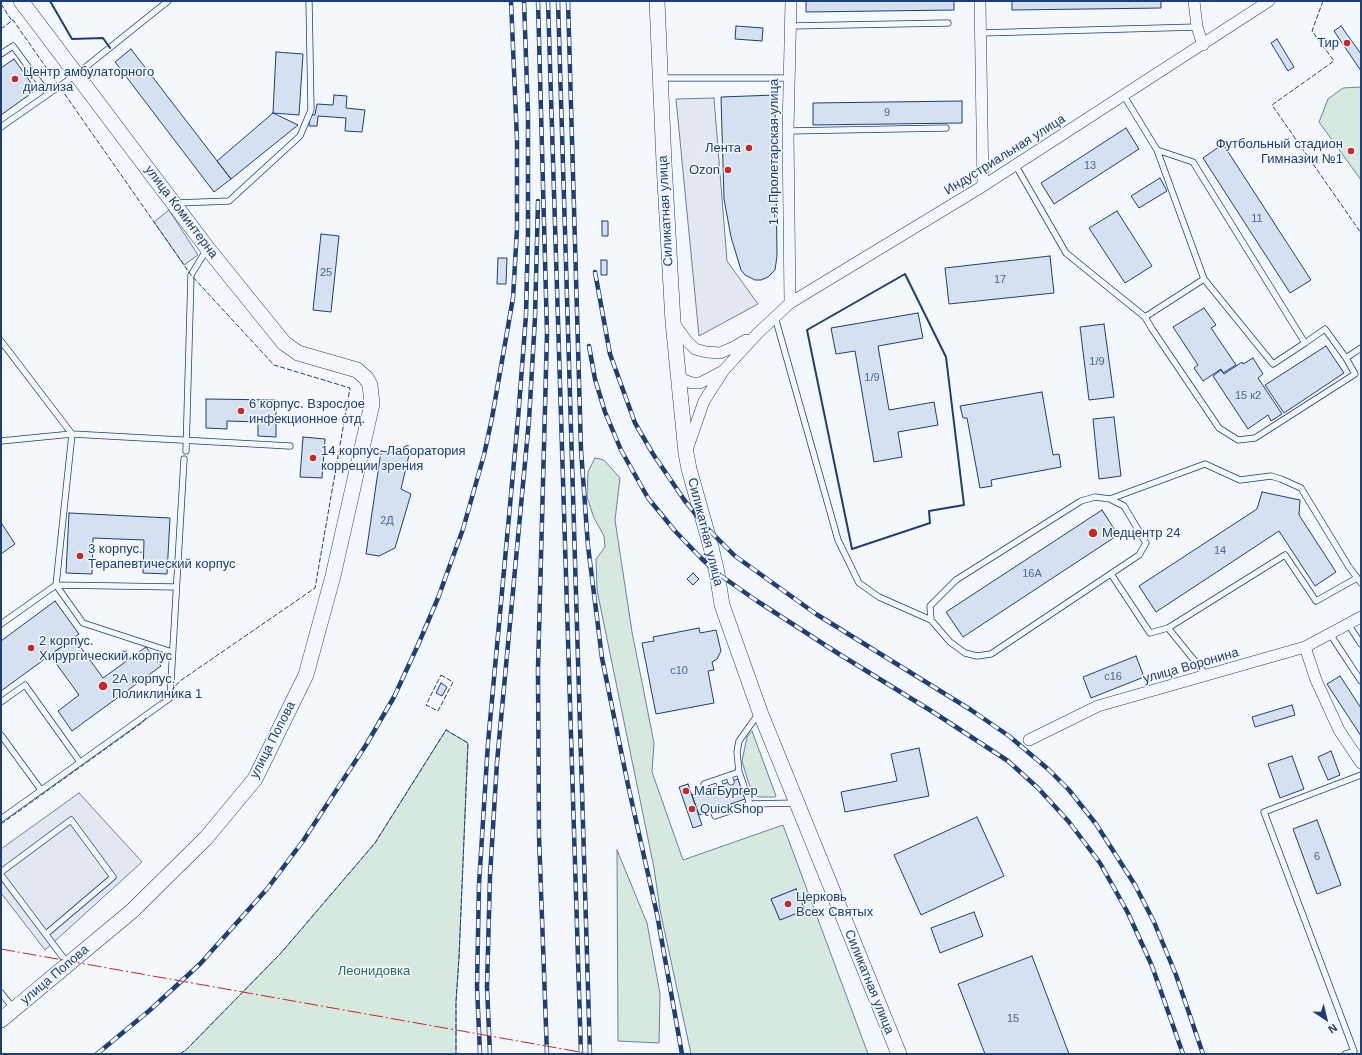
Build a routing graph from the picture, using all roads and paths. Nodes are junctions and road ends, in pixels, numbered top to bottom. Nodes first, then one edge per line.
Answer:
1 (21, 1) edge
2 (168, 1) edge
3 (309, 1) edge
4 (657, 1) edge
5 (790, 1) edge
6 (980, 1) edge
7 (1194, 1) edge
8 (1269, 1) edge
9 (948, 23) dead end
10 (790, 26) junction
11 (1197, 27) junction
12 (980, 33) junction
13 (1203, 45) junction
14 (1, 54) edge
15 (77, 74) junction
16 (660, 78) junction
17 (788, 78) junction
18 (48, 94) junction
19 (1124, 96) junction
20 (1, 127) edge
21 (946, 128) dead end
22 (788, 131) junction
23 (1157, 150) junction
24 (1016, 166) junction
25 (983, 186) junction
26 (173, 206) junction
27 (203, 253) junction
28 (1204, 278) junction
29 (790, 304) junction
30 (775, 317) junction
31 (1145, 317) junction
32 (673, 322) junction
33 (757, 334) junction
34 (1, 341) edge
35 (1305, 343) junction
36 (1361, 348) edge
37 (1346, 358) junction
38 (724, 370) junction
39 (678, 378) junction
40 (370, 385) joint
41 (72, 434) junction
42 (186, 440) junction
43 (1, 441) edge
44 (290, 446) dead end
45 (186, 451) dead end
46 (686, 453) junction
47 (184, 459) dead end
48 (1110, 499) junction
49 (1111, 574) junction
50 (1359, 580) edge
51 (56, 585) junction
52 (176, 587) junction
53 (1361, 617) edge
54 (931, 620) junction
55 (1, 624) edge
56 (1348, 624) junction
57 (1168, 628) junction
58 (1330, 634) junction
59 (1361, 644) edge
60 (1305, 647) junction
61 (172, 652) junction
62 (1207, 676) junction
63 (1361, 681) edge
64 (1, 702) edge
65 (760, 712) junction
66 (1, 735) edge
67 (1029, 740) dead end
68 (80, 762) junction
69 (1361, 763) edge
70 (739, 772) junction
71 (1361, 774) edge
72 (41, 790) junction
73 (706, 790) dead end
74 (737, 801) dead end
75 (797, 803) junction
76 (750, 804) junction
77 (727, 805) dead end
78 (740, 808) junction
79 (713, 810) dead end
80 (729, 812) junction
81 (1, 819) edge
82 (1, 872) edge
83 (1, 875) edge
84 (46, 934) junction
85 (68, 964) junction
86 (1, 993) edge
87 (14, 1009) junction
88 (1, 1020) edge
89 (898, 1054) edge
90 (1345, 1054) edge

1 - 15 street, улица Коминтерна
2 - 15 lane
3 - 26 lane
4 - 16 street, Силикатная улица
5 - 10 street, 1-я Пролетарская улица
6 - 12 street
7 - 11 street
8 - 13 street, Индустриальная улица
9 - 10 lane
10 - 17 street, 1-я Пролетарская улица
11 - 12 lane
11 - 13 street
12 - 25 street
13 - 19 street, Индустриальная улица
14 - 18 lane
15 - 18 lane
15 - 26 street, улица Коминтерна
16 - 17 lane
16 - 32 street, Силикатная улица
17 - 22 street, 1-я Пролетарская улица
18 - 20 lane
19 - 23 lane
19 - 24 street, Индустриальная улица
21 - 22 lane
22 - 29 street, 1-я Пролетарская улица
23 - 28 lane
23 - 35 lane
24 - 25 street, Индустриальная улица
24 - 31 lane
25 - 29 street, Индустриальная улица
26 - 27 street, улица Коминтерна
27 - 40 street, улица Коминтерна
27 - 42 lane
28 - 31 lane
28 - 35 lane
29 - 30 street, Индустриальная улица
30 - 33 street, Индустриальная улица
30 - 54 lane
31 - 37 lane
32 - 33 street, Индустриальная улица
32 - 39 street, Силикатная улица
33 - 38 street, Индустриальная улица
34 - 41 lane
35 - 37 lane
36 - 37 lane
38 - 39 street, Индустриальная улица
38 - 46 street, Индустриальная улица
39 - 46 street, Силикатная улица
40 - 85 street, улица Попова
41 - 42 lane
41 - 43 lane
41 - 51 lane
42 - 44 lane
42 - 45 lane
46 - 65 street, Силикатная улица
47 - 52 lane
48 - 49 lane
48 - 50 lane
48 - 54 lane
49 - 54 lane
49 - 57 lane
50 - 57 lane
51 - 52 lane
51 - 55 lane
51 - 61 lane
52 - 61 lane
53 - 56 street, улица Воронина
56 - 58 street, улица Воронина
56 - 59 lane
57 - 62 lane
58 - 60 street, улица Воронина
58 - 63 lane
60 - 62 street, улица Воронина
60 - 69 street
61 - 68 lane
62 - 67 street, улица Воронина
64 - 68 lane
65 - 70 lane
65 - 75 street, Силикатная улица
66 - 72 lane
68 - 72 lane
70 - 73 lane
70 - 76 lane
71 - 90 lane
72 - 81 lane
74 - 78 lane
75 - 76 lane
75 - 89 street, Силикатная улица
76 - 78 lane
77 - 80 lane
78 - 80 lane
79 - 80 lane
82 - 84 lane
83 - 84 lane
84 - 85 lane
85 - 87 street, улица Попова
86 - 87 lane
87 - 88 street, улица Попова

